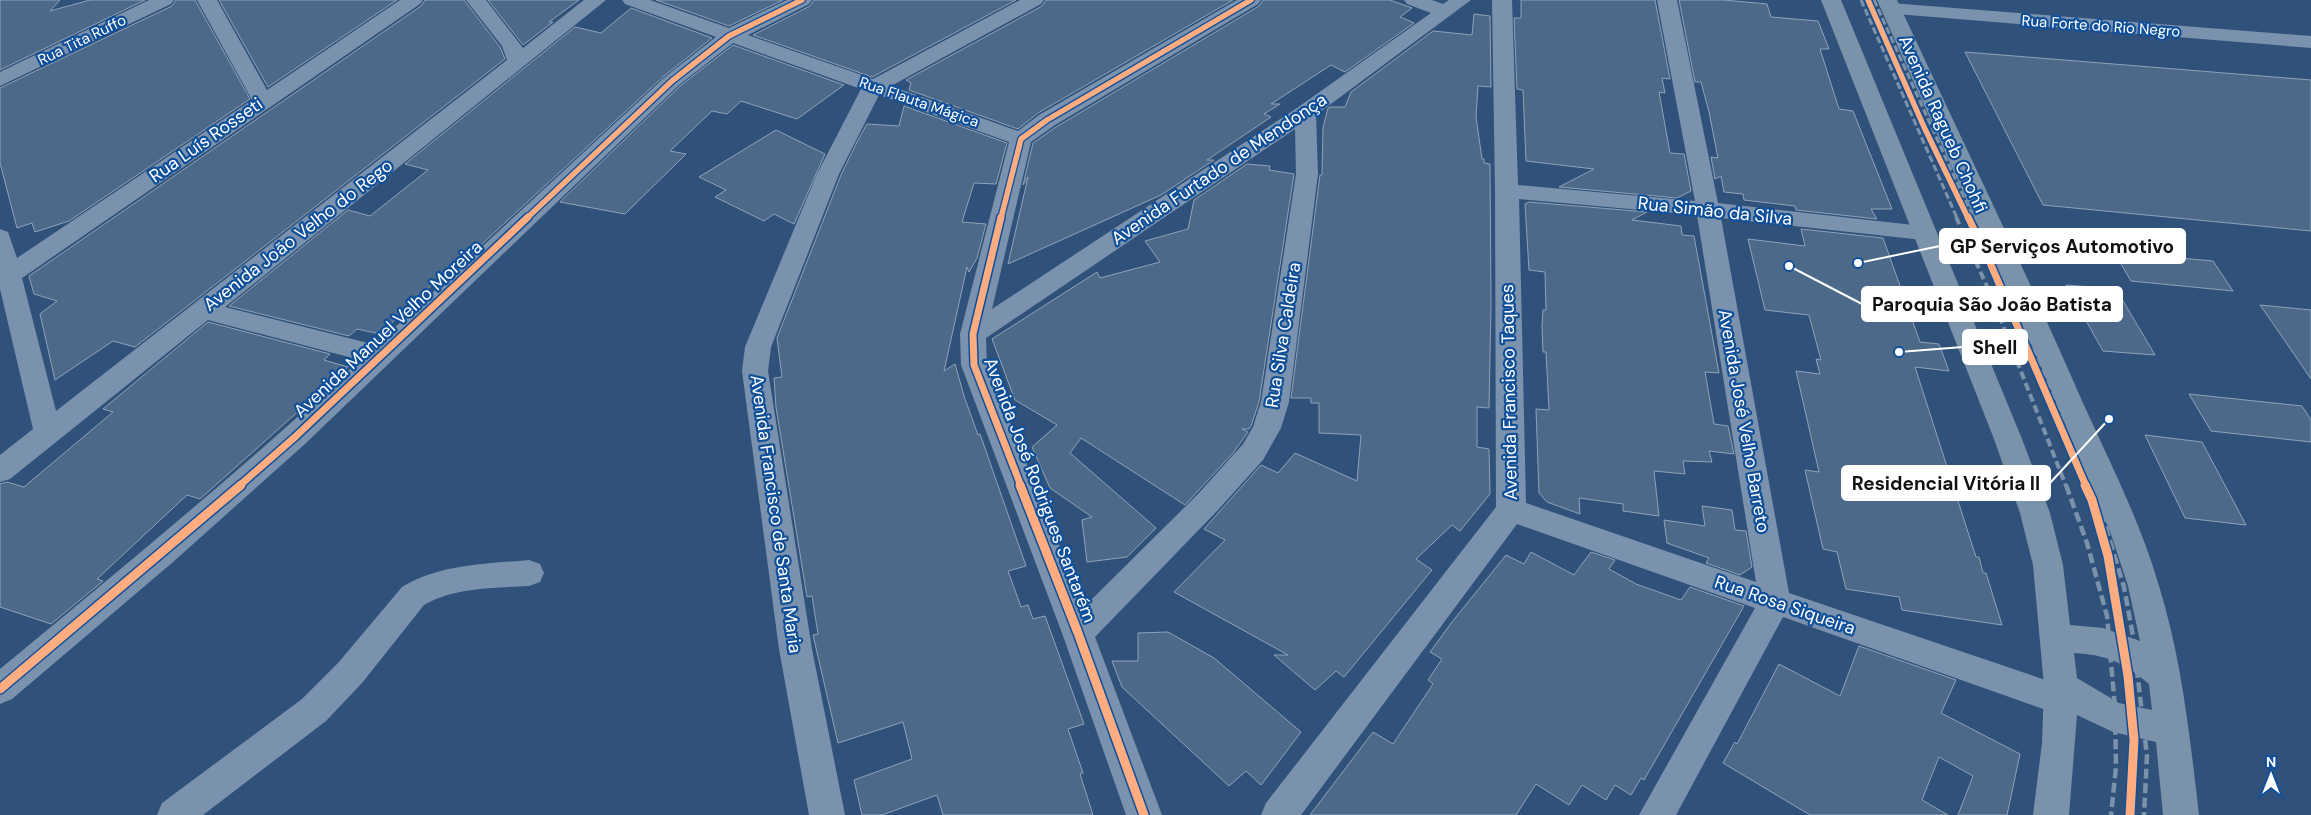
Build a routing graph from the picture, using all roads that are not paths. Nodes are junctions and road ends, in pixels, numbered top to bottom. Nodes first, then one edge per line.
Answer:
1 (164, 0) edge
2 (207, 0) edge
3 (413, 0) edge
4 (476, 0) edge
5 (596, 0) edge
6 (632, 0) edge
7 (802, 0) edge
8 (1034, 0) edge
9 (1251, 0) edge
10 (1414, 0) edge
11 (1667, 0) edge
12 (1831, 0) edge
13 (1452, 5) edge
14 (1496, 5) edge
15 (1889, 5) edge
16 (729, 36) junction
17 (2311, 42) edge
18 (518, 61) junction
19 (0, 80) edge
20 (876, 88) junction
21 (264, 99) junction
22 (1305, 112) junction
23 (1021, 139) junction
24 (1507, 191) junction
25 (1708, 209) junction
26 (1923, 232) junction
27 (0, 237) edge
28 (4, 278) edge
29 (203, 310) junction
30 (973, 334) junction
31 (382, 356) junction
32 (48, 433) junction
33 (0, 471) edge
34 (1511, 510) junction
35 (529, 573) dead end
36 (1775, 602) junction
37 (1078, 633) junction
38 (2057, 639) junction
39 (2164, 677) junction
40 (0, 689) edge
41 (2061, 693) junction
42 (2172, 728) junction
43 (175, 815) edge
44 (828, 815) edge
45 (1144, 815) edge
46 (1279, 815) edge
47 (1657, 815) edge
48 (2052, 815) edge
49 (2181, 815) edge

1 - 19 street, Rua Tita Ruffo
2 - 21 street
3 - 21 street, Rua Luís Rosseti
4 - 18 street
5 - 18 street, Avenida João Velho do Rego
6 - 16 street, Rua Flauta Mágica
7 - 16 street, Avenida Manuel Velho Moreira
8 - 20 street, Avenida Francisco de Santa Maria
9 - 23 street
10 - 13 street
11 - 25 street, Avenida José Velho Barreto
12 - 26 highway
13 - 22 street, Avenida Furtado de Mendonça
14 - 24 street, Avenida Francisco Taques
15 - 17 street, Rua Forte do Rio Negro
15 - 39 highway, Avenida Ragueb Chohfi
16 - 20 street, Rua Flauta Mágica
16 - 31 street, Avenida Manuel Velho Moreira
18 - 29 street, Avenida João Velho do Rego
20 - 23 street, Rua Flauta Mágica
20 - 44 street, Avenida Francisco de Santa Maria
21 - 28 street, Rua Luís Rosseti
22 - 30 street, Avenida Furtado de Mendonça
22 - 37 street, Rua Silva Caldeira
23 - 30 street, Avenida José Rodrigues Santarém
24 - 25 street, Rua Simão da Silva
24 - 34 street, Avenida Francisco Taques
25 - 26 street, Rua Simão da Silva
25 - 36 street, Avenida José Velho Barreto
26 - 38 highway
27 - 28 street
28 - 32 street
29 - 31 street
29 - 32 street, Avenida João Velho do Rego
30 - 37 street, Avenida José Rodrigues Santarém
31 - 40 street, Avenida Manuel Velho Moreira
32 - 33 street, Avenida João Velho do Rego
34 - 36 street, Rua Rosa Siqueira
34 - 46 street, Avenida Francisco Taques
35 - 43 street
36 - 41 street, Rua Rosa Siqueira
36 - 47 street
37 - 45 street, Avenida José Rodrigues Santarém
38 - 39 highway
38 - 41 highway
39 - 42 highway, Avenida Ragueb Chohfi
41 - 42 highway
41 - 48 highway
42 - 49 highway, Avenida Ragueb Chohfi

